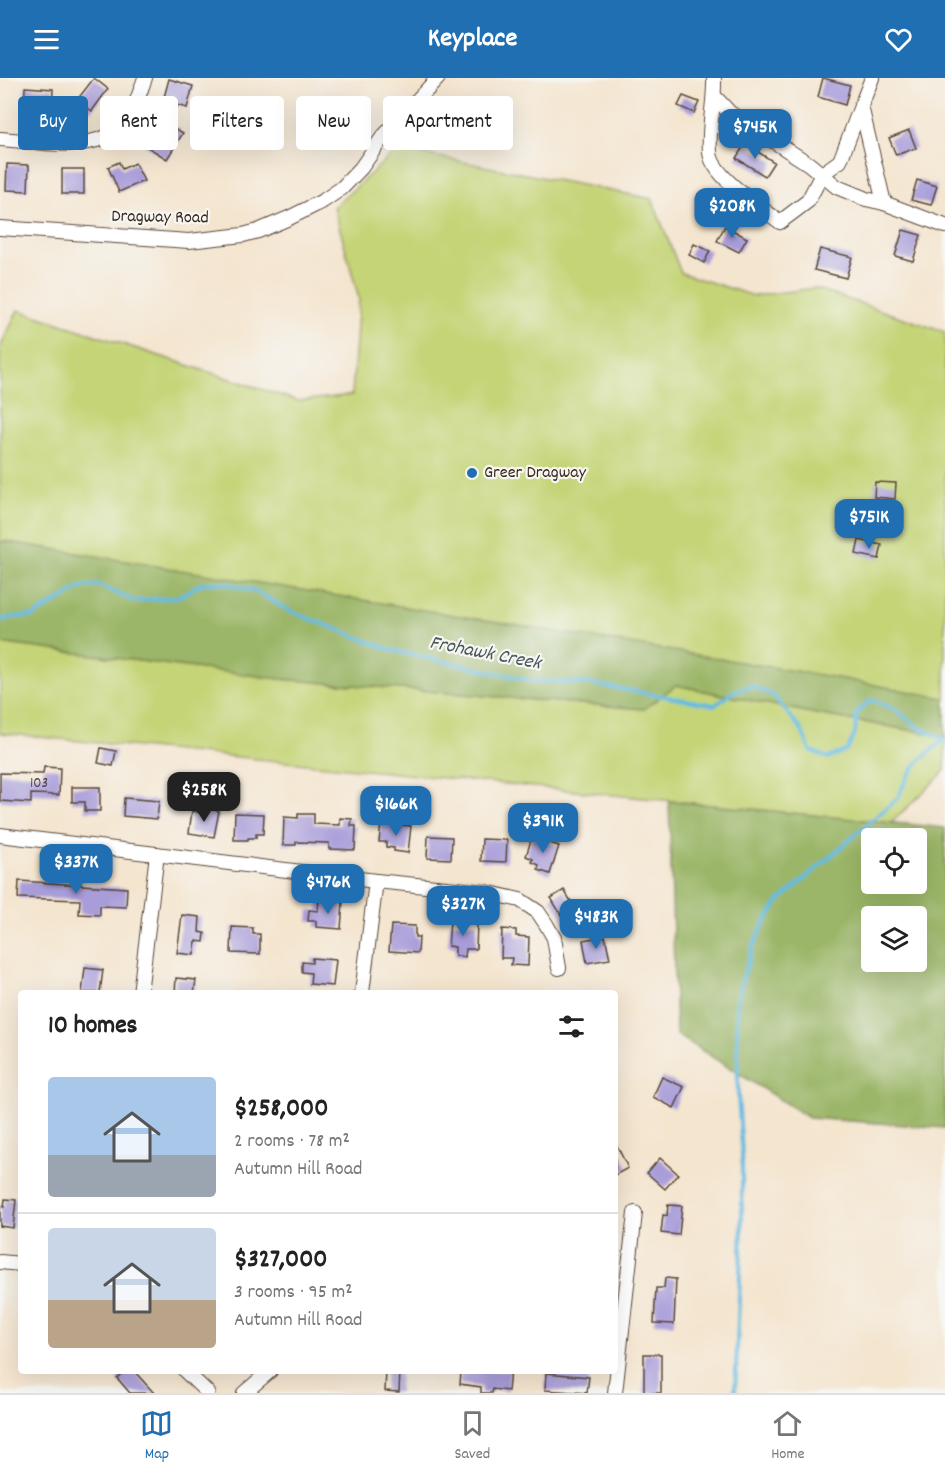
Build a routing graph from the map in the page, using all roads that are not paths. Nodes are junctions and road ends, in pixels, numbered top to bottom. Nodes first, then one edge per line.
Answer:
1 (145, 78) edge
2 (438, 78) edge
3 (713, 78) edge
4 (872, 78) edge
5 (715, 97) junction
6 (861, 106) junction
7 (0, 139) edge
8 (822, 174) junction
9 (884, 203) junction
10 (945, 226) edge
11 (0, 228) edge
12 (0, 835) edge
13 (157, 854) junction
14 (376, 881) junction
15 (559, 968) dead end
16 (140, 990) edge
17 (362, 990) edge
18 (635, 1213) dead end
19 (0, 1262) edge
20 (18, 1264) edge
21 (618, 1334) edge
22 (188, 1374) edge
23 (266, 1374) edge
24 (616, 1374) edge
25 (208, 1393) edge
26 (244, 1393) edge
27 (615, 1393) edge

1 - 7 street
2 - 11 street, Dragway Road
3 - 5 street
4 - 6 street
5 - 8 street
5 - 8 street
6 - 8 street
6 - 9 street
8 - 9 street
9 - 10 street
12 - 13 street
13 - 14 street
13 - 16 street
14 - 15 street
14 - 17 street
18 - 21 street
19 - 20 street
22 - 25 street
23 - 26 street
24 - 27 street

